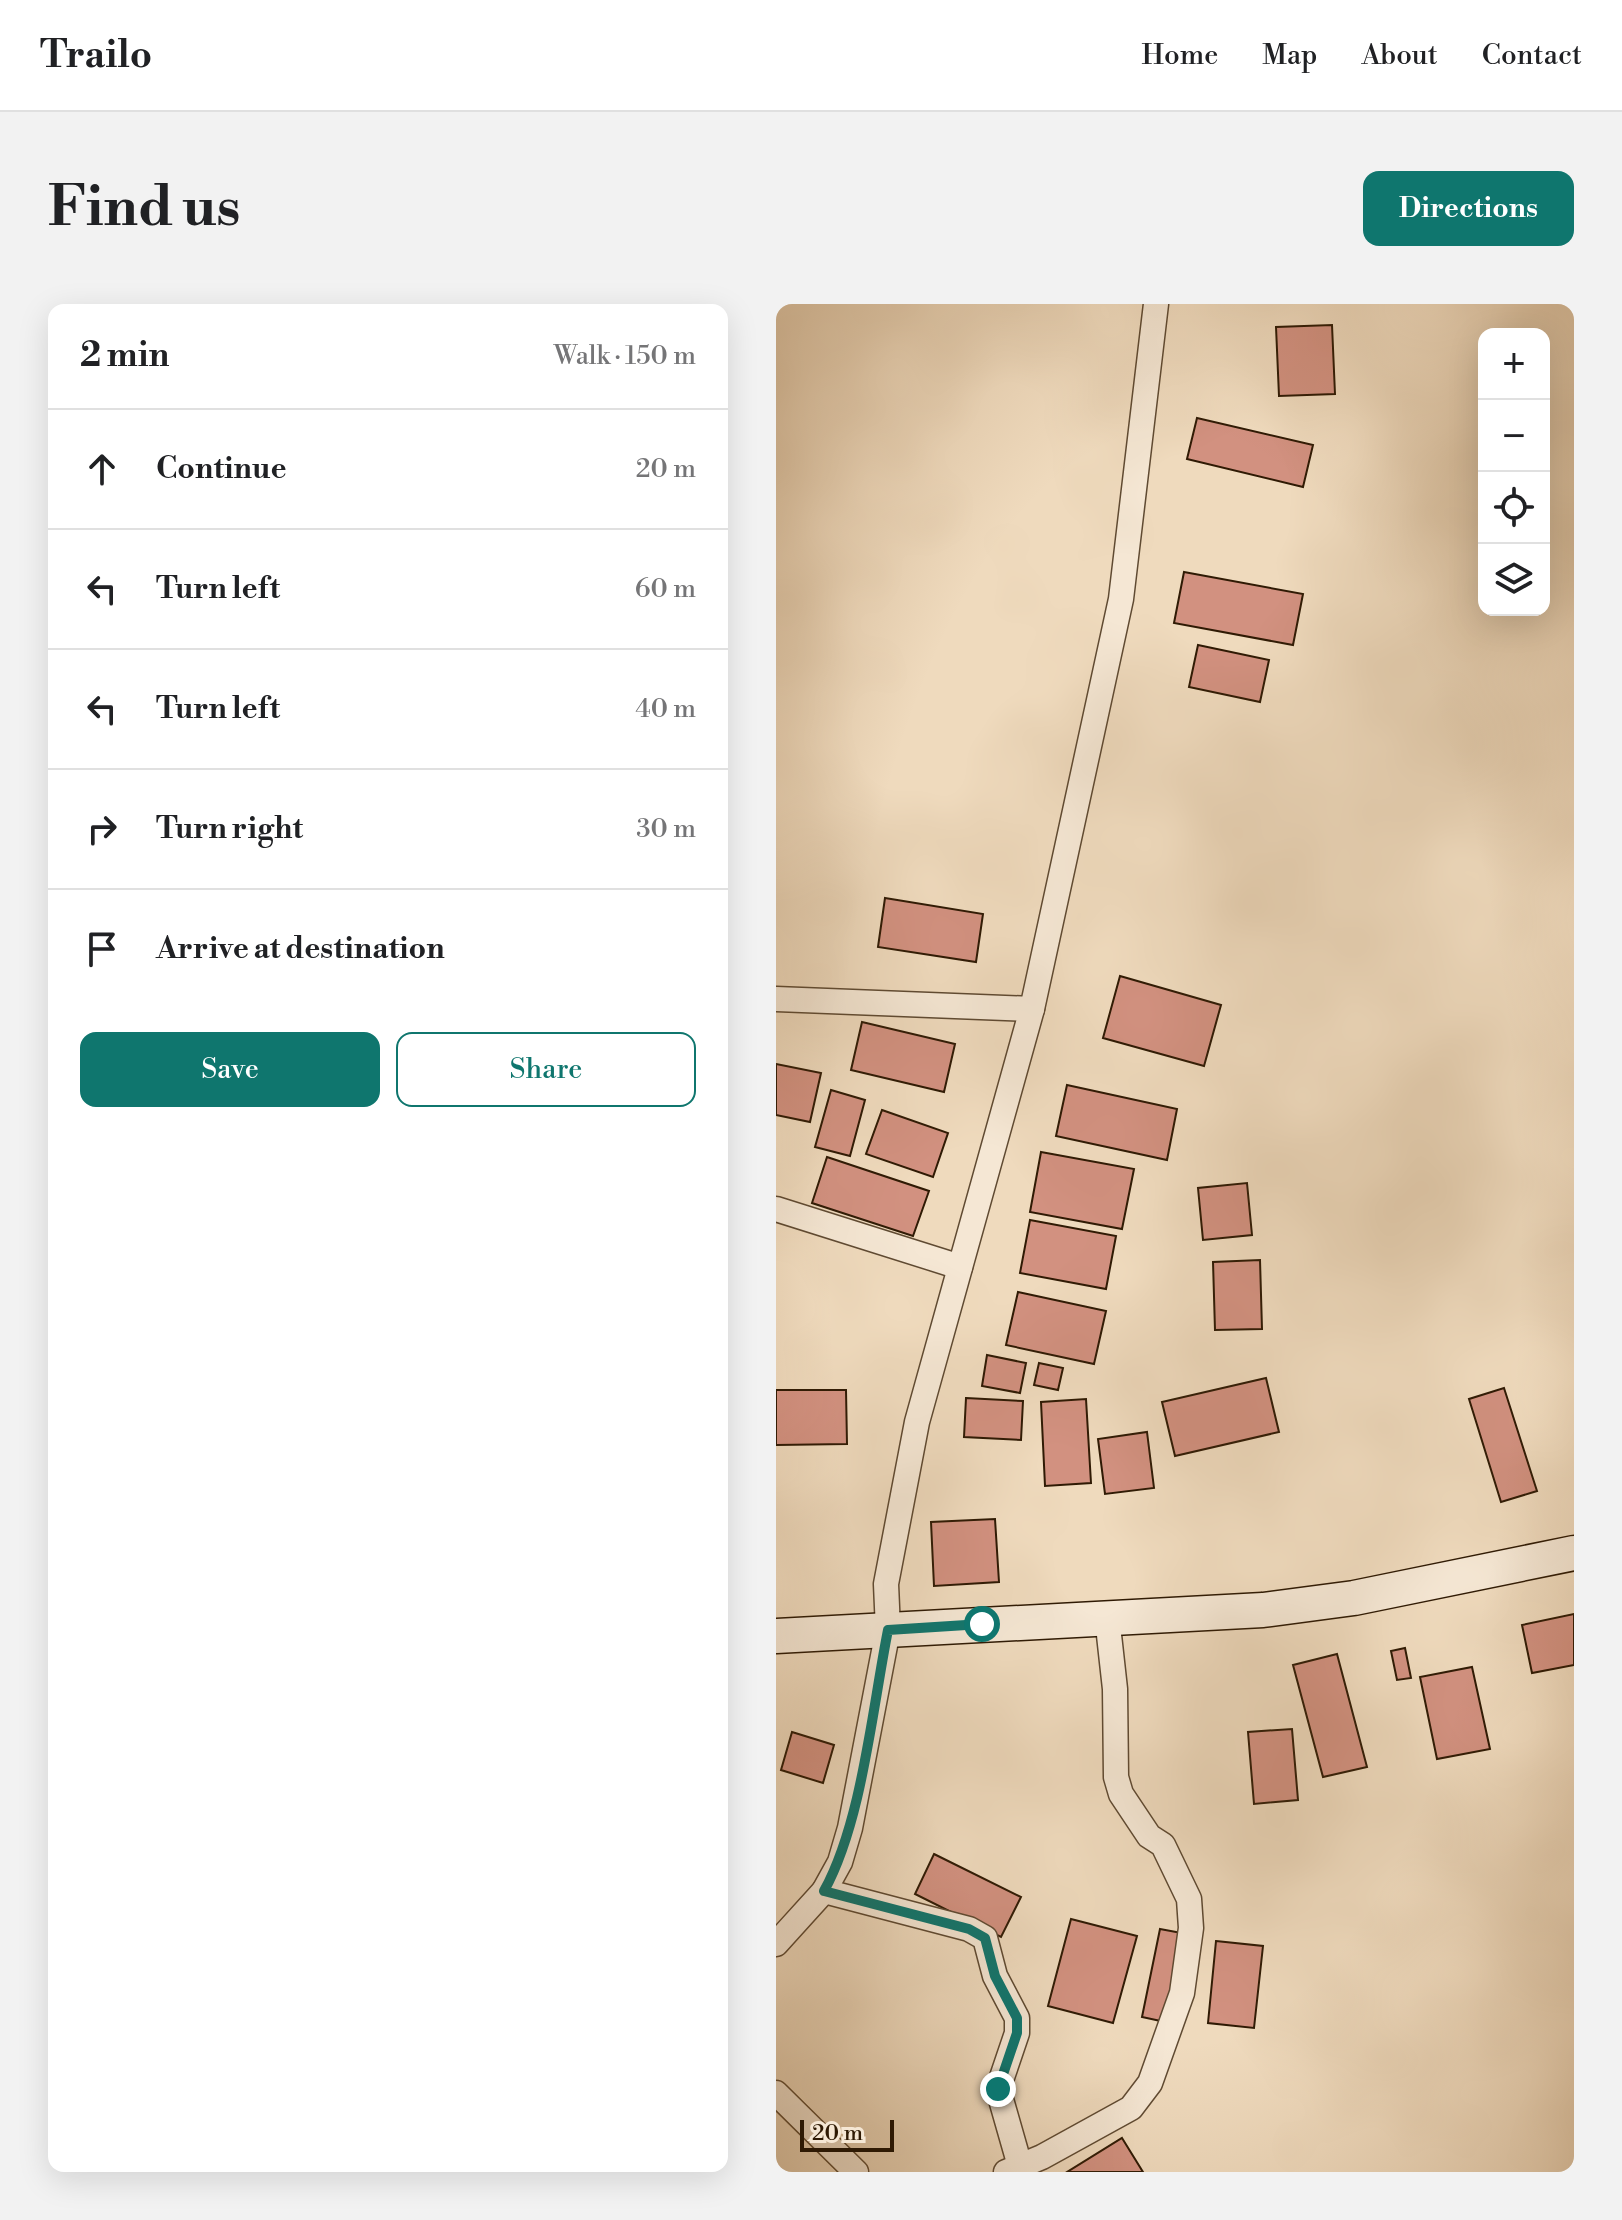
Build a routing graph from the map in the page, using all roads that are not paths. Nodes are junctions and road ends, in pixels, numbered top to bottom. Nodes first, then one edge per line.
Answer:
1 (1156, 304) edge
2 (776, 999) edge
3 (1032, 1009) junction
4 (776, 1209) edge
5 (960, 1267) junction
6 (1574, 1553) edge
7 (1107, 1617) junction
8 (888, 1630) junction
9 (776, 1636) edge
10 (824, 1891) junction
11 (776, 1944) edge
12 (776, 2093) edge
13 (1013, 2169) edge
14 (856, 2172) edge

1 - 3 street
2 - 3 street
3 - 5 street
4 - 5 street
5 - 8 street
6 - 7 main road
7 - 8 main road
7 - 13 street
8 - 9 main road
8 - 10 street
10 - 11 street
10 - 13 street
12 - 14 street

